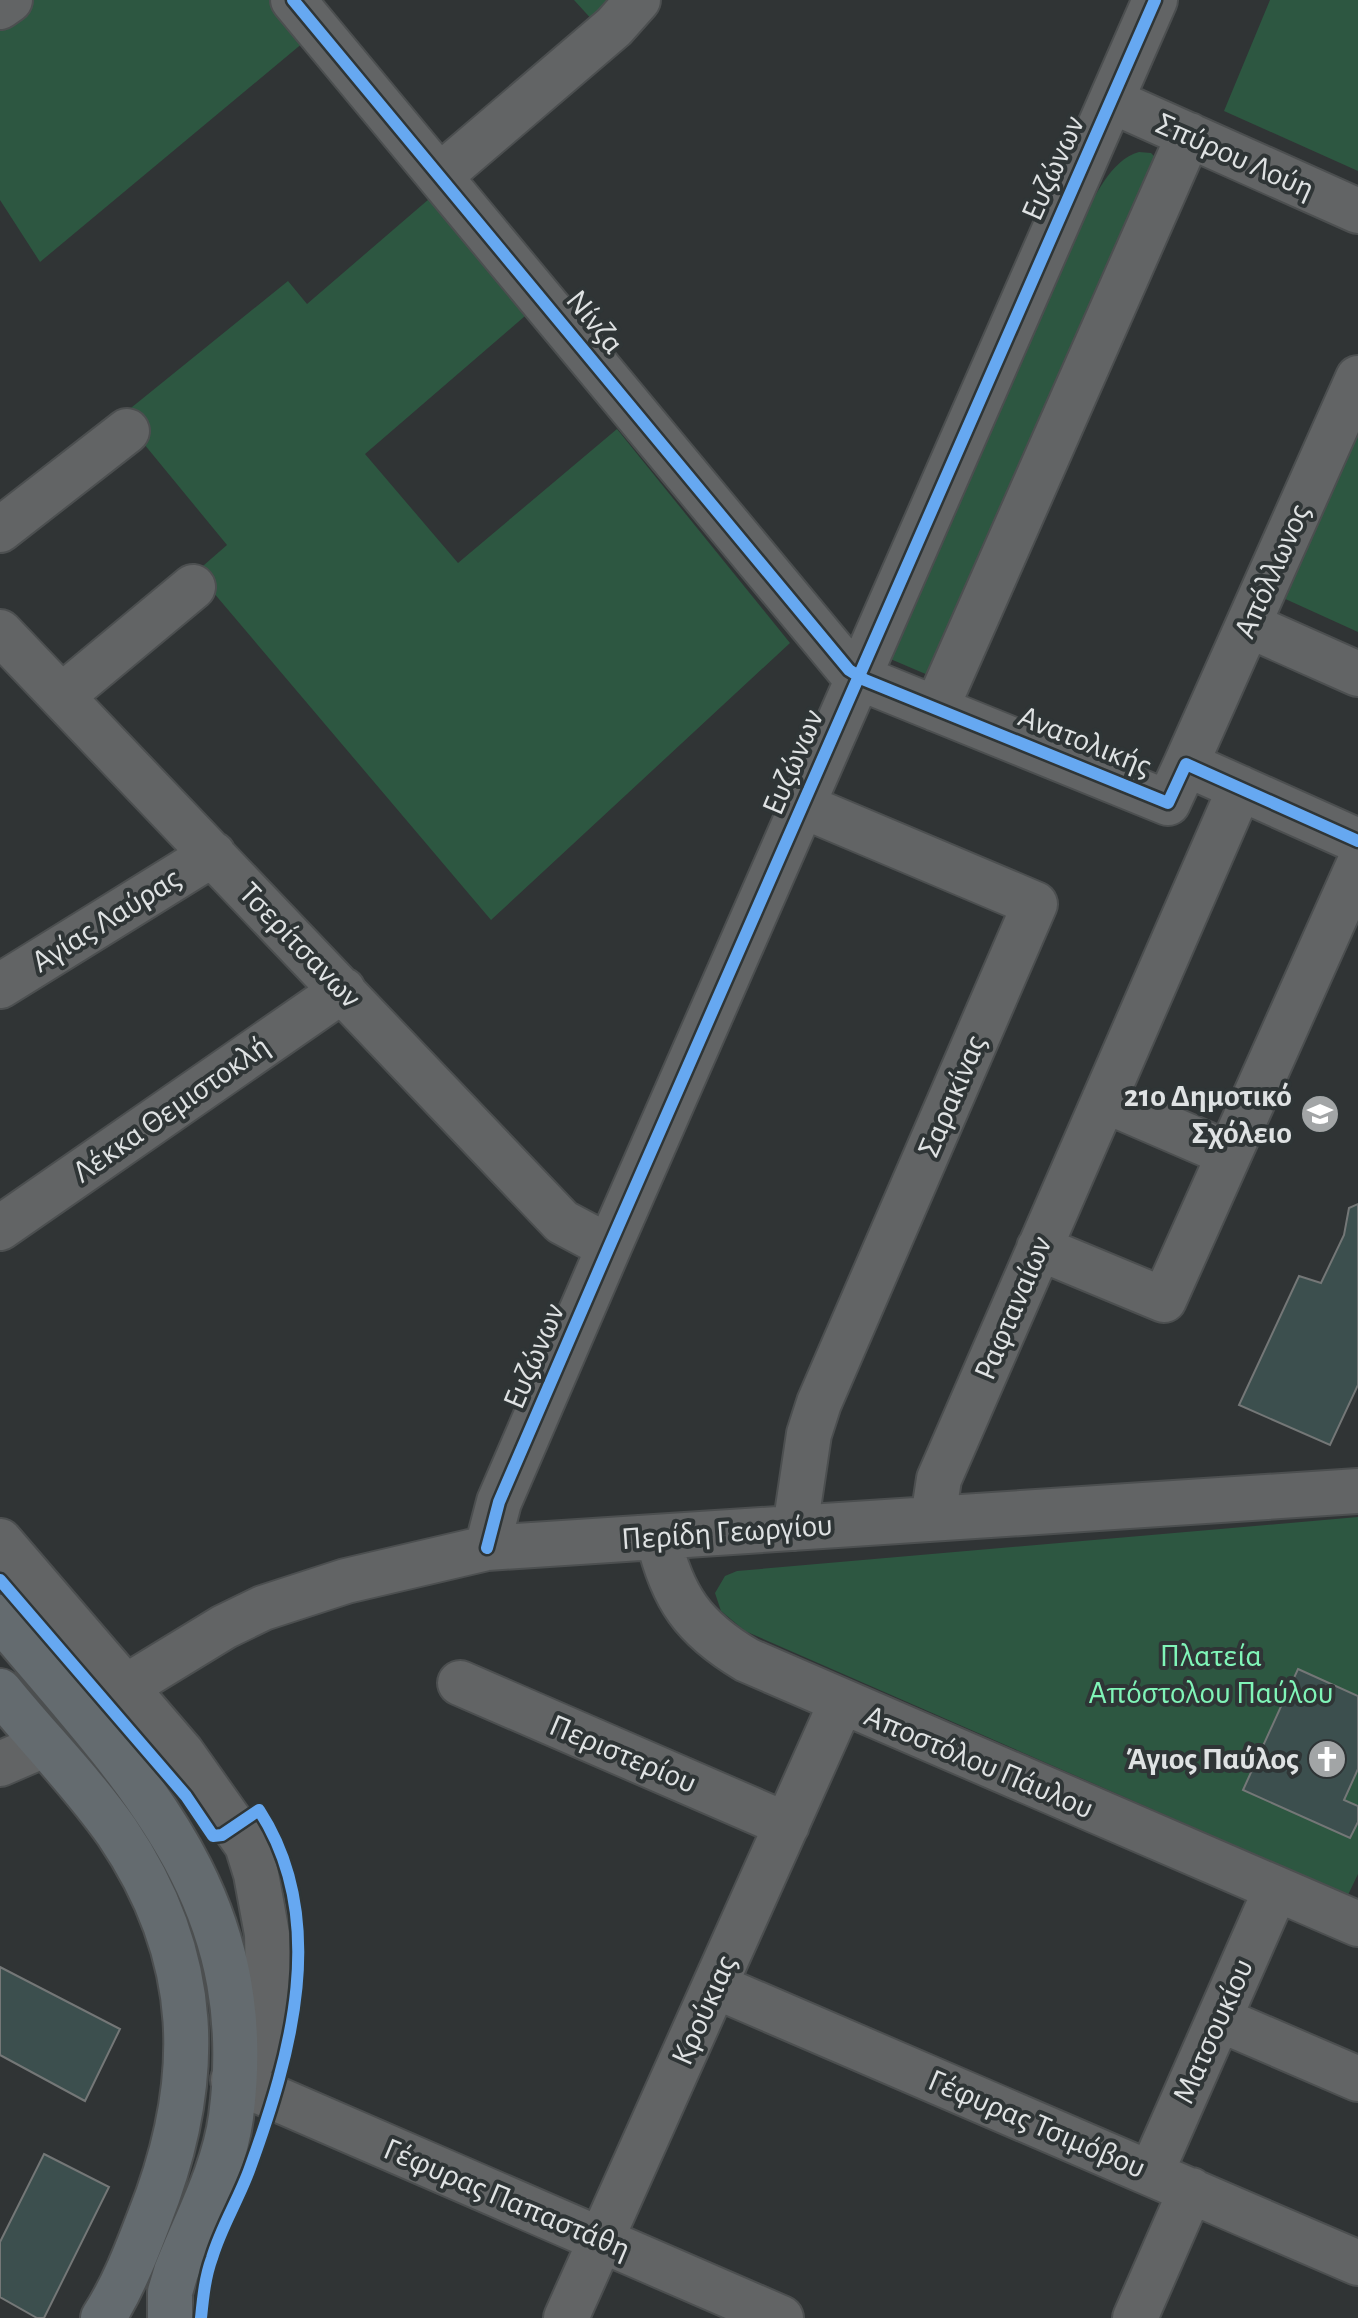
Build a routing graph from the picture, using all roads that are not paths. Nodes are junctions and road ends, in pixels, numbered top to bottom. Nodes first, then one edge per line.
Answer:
1 (10, 0) edge
2 (293, 0) edge
3 (638, 0) edge
4 (1155, 0) edge
5 (0, 7) edge
6 (1112, 101) junction
7 (1189, 135) junction
8 (441, 175) junction
9 (1358, 211) edge
10 (1358, 378) edge
11 (127, 431) dead end
12 (0, 530) edge
13 (193, 587) dead end
14 (1248, 625) junction
15 (0, 632) edge
16 (1358, 674) edge
17 (858, 677) junction
18 (62, 696) junction
19 (936, 709) junction
20 (1186, 764) junction
21 (1240, 788) junction
22 (803, 806) junction
23 (1358, 841) edge
24 (213, 854) junction
25 (1358, 866) edge
26 (0, 986) edge
27 (343, 990) junction
28 (1104, 1100) junction
29 (1229, 1154) junction
30 (0, 1228) edge
31 (609, 1247) junction
32 (1039, 1248) junction
33 (1358, 1491) edge
34 (933, 1518) junction
35 (795, 1528) junction
36 (658, 1537) junction
37 (0, 1541) edge
38 (487, 1548) junction
39 (0, 1617) edge
40 (460, 1683) dead end
41 (124, 1688) junction
42 (0, 1691) edge
43 (841, 1703) junction
44 (44, 1745) junction
45 (0, 1764) edge
46 (787, 1825) junction
47 (1276, 1889) junction
48 (1358, 1924) edge
49 (715, 1986) junction
50 (1219, 2019) junction
51 (1358, 2079) edge
52 (233, 2080) junction
53 (1151, 2173) junction
54 (1191, 2190) junction
55 (601, 2240) junction
56 (1358, 2263) edge
57 (103, 2318) edge
58 (170, 2318) edge
59 (566, 2318) edge
60 (781, 2318) edge
61 (1135, 2318) edge

1 - 5 street
2 - 8 street, Νίνζα
3 - 8 street
4 - 6 street, Ευζώνων
6 - 7 street, Σπύρου Λούη
6 - 17 street, Ευζώνων
7 - 9 street, Σπύρου Λούη
7 - 19 street
8 - 17 street, Νίνζα
10 - 14 street, Απόλλωνος
11 - 12 street
13 - 18 street
14 - 16 street
14 - 20 street, Απόλλωνος
15 - 18 street, Τσερίτσανων
17 - 19 street, Ανατολικής
17 - 22 street, Ευζώνων
18 - 24 street, Τσερίτσανων
19 - 20 street, Ανατολικής
20 - 21 street, Ανατολικής
21 - 23 street, Ανατολικής
21 - 28 street, Ραφταναίων
22 - 31 street, Ευζώνων
22 - 35 street, Σαρακίνας
24 - 26 street, Αγίας Λαύρας
24 - 27 street, Τσερίτσανων
25 - 29 street
27 - 30 street, Λέκκα Θεμιστοκλή
27 - 31 street, Τσερίτσανων
28 - 29 street
28 - 32 street, Ραφταναίων
29 - 32 street
31 - 38 street, Ευζώνων
32 - 34 street, Ραφταναίων
33 - 34 street, Περίδη Γεωργίου
34 - 35 street, Περίδη Γεωργίου
35 - 36 street, Περίδη Γεωργίου
36 - 38 street, Περίδη Γεωργίου
36 - 43 street, Αποστόλου Πάυλου
37 - 41 street
38 - 41 street, Περίδη Γεωργίου
39 - 52 main road
40 - 46 street, Περιστερίου
41 - 52 street
42 - 44 main road
43 - 46 street, Κρούκιας
43 - 47 street, Αποστόλου Πάυλου
44 - 45 street
44 - 57 main road
46 - 49 street, Κρούκιας
47 - 48 street, Αποστόλου Πάυλου
47 - 50 street, Ματσουκίου
49 - 53 street, Γέφυρας Τσιμόβου
49 - 55 street, Κρούκιας
50 - 51 street
50 - 53 street, Ματσουκίου
52 - 55 street, Γέφυρας Παπαστάθη
52 - 58 main road
53 - 54 street, Γέφυρας Τσιμόβου
54 - 56 street, Γέφυρας Τσιμόβου
54 - 61 street
55 - 59 street, Κρούκιας
55 - 60 street, Γέφυρας Παπαστάθη

